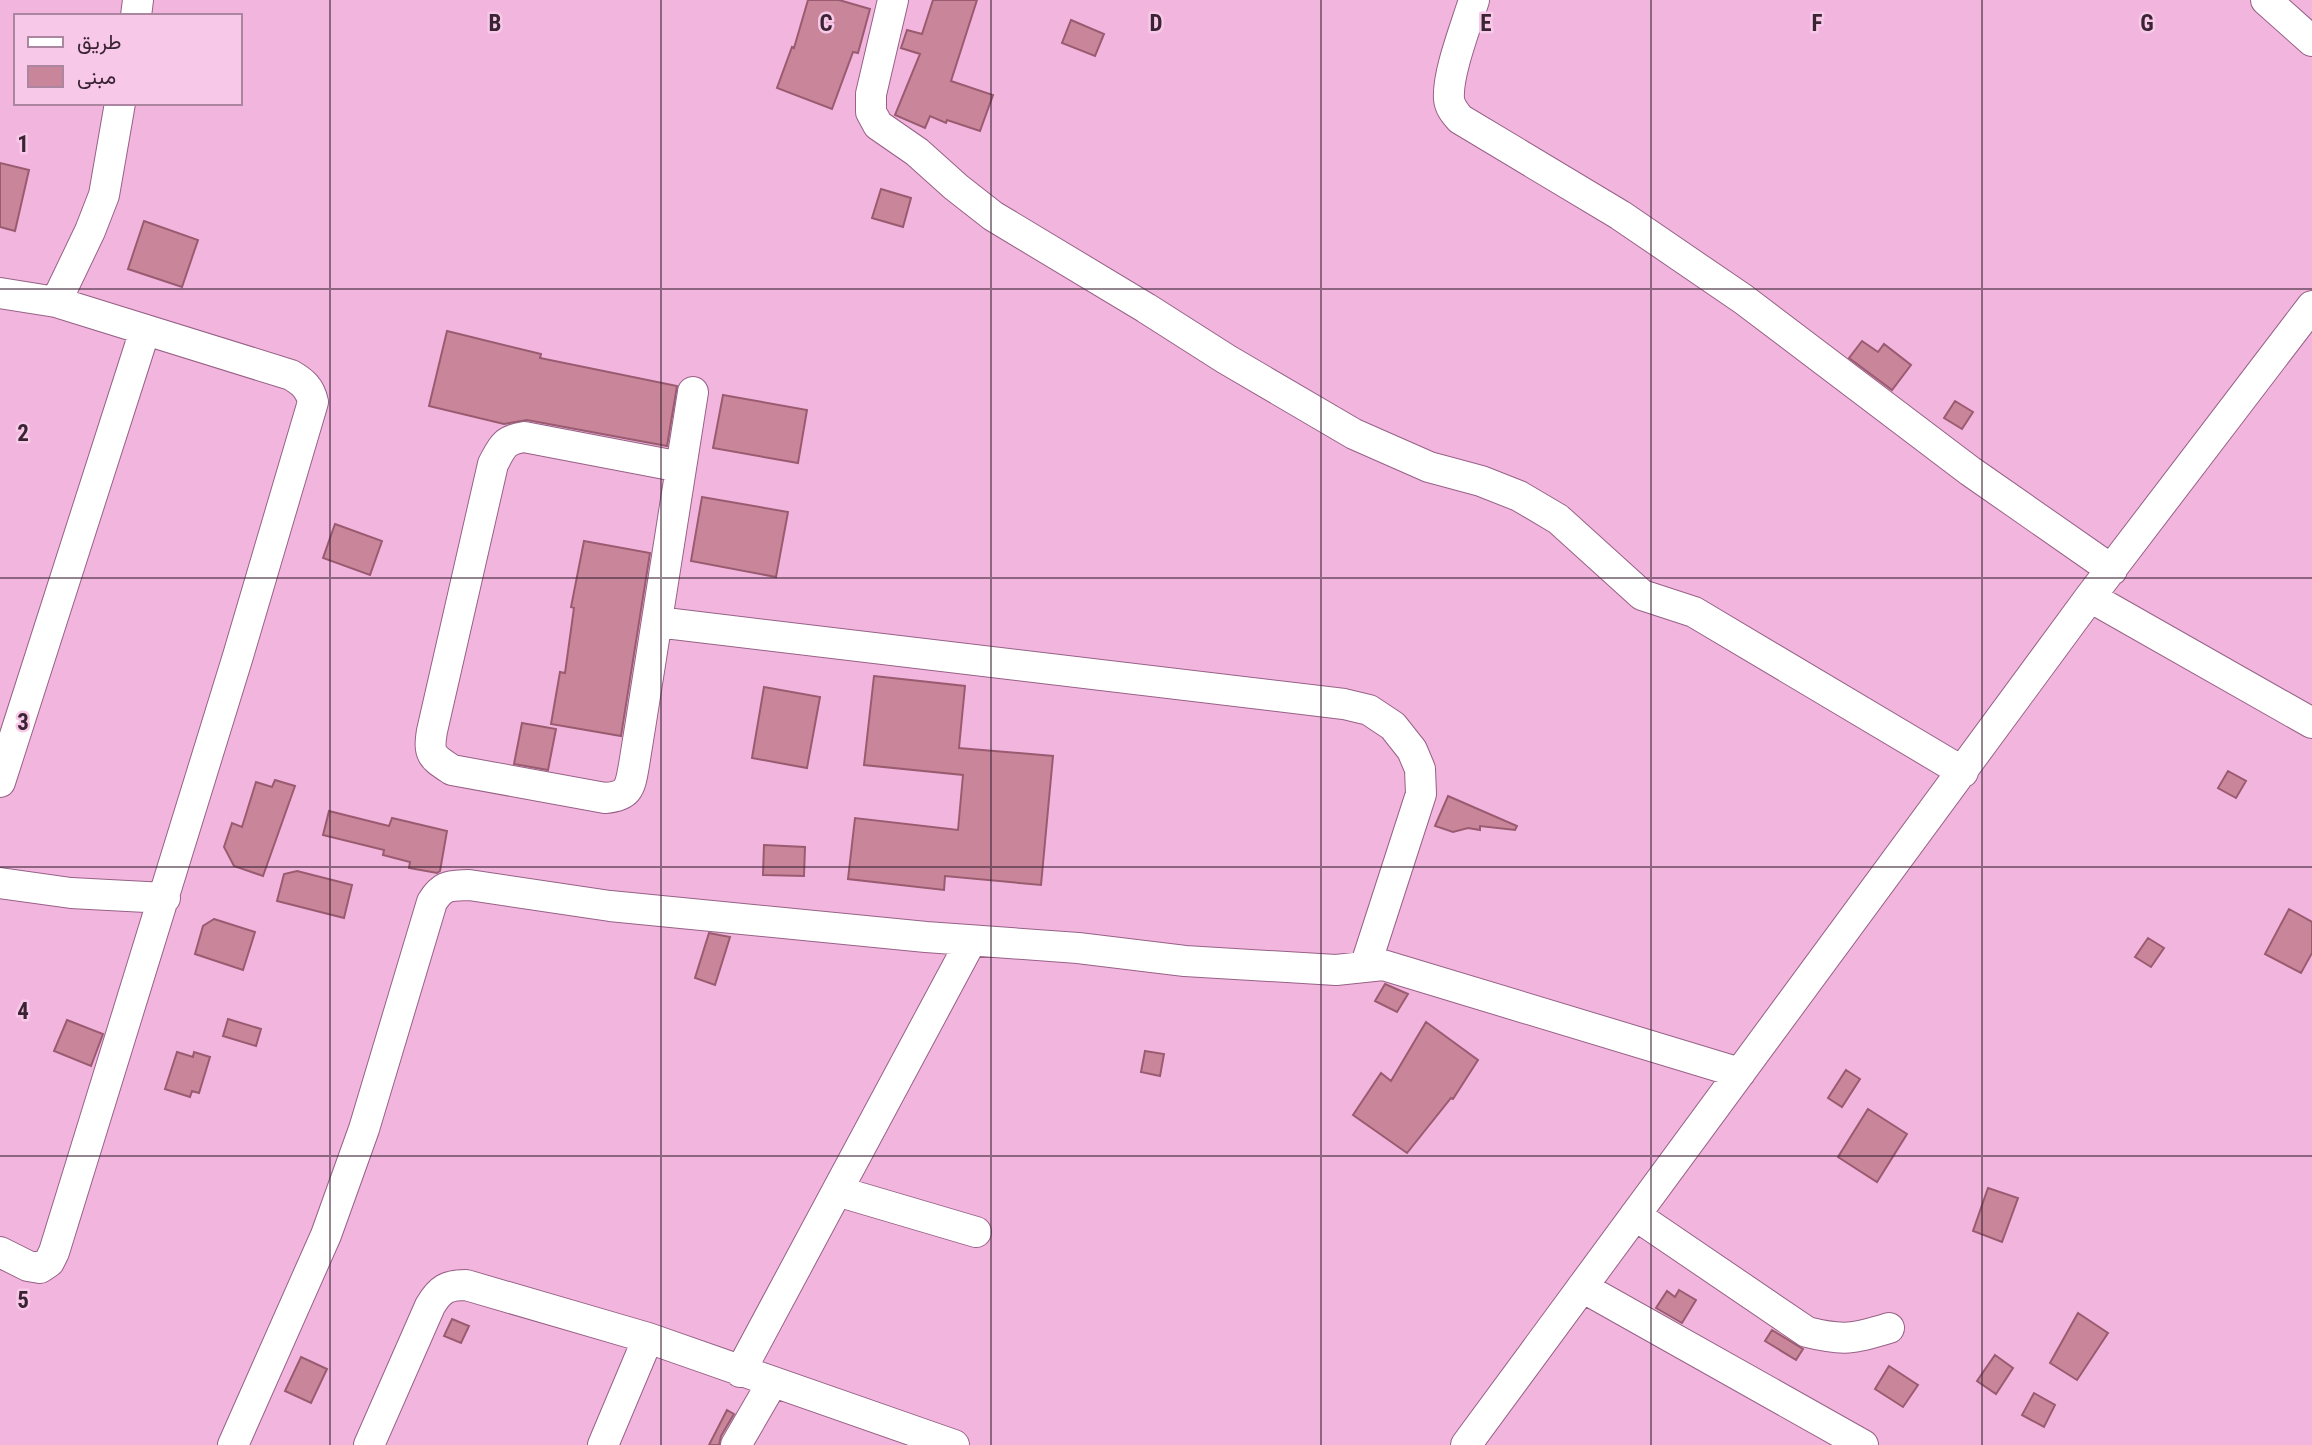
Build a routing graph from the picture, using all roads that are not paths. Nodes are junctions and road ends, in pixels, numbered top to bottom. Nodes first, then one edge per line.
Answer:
1 (893, 0) edge
2 (1474, 0) edge
3 (2266, 0) edge
4 (2312, 41) edge
5 (120, 105) edge
6 (0, 293) edge
7 (56, 302) junction
8 (2312, 306) edge
9 (145, 330) junction
10 (693, 393) dead end
11 (681, 467) junction
12 (2112, 570) junction
13 (2090, 597) junction
14 (657, 622) junction
15 (2312, 723) edge
16 (1963, 772) junction
17 (0, 782) edge
18 (0, 883) edge
19 (164, 898) junction
20 (971, 941) junction
21 (1365, 967) junction
22 (1740, 1073) junction
23 (837, 1191) junction
24 (1635, 1215) junction
25 (976, 1232) dead end
26 (0, 1252) edge
27 (1582, 1287) junction
28 (1889, 1328) dead end
29 (648, 1338) junction
30 (740, 1372) junction
31 (772, 1383) junction
32 (233, 1445) edge
33 (369, 1445) edge
34 (603, 1445) edge
35 (736, 1445) edge
36 (954, 1445) edge
37 (1466, 1445) edge
38 (1863, 1445) edge

1 - 16 street
2 - 12 street
3 - 4 street
5 - 7 street
6 - 7 street
7 - 9 street
8 - 12 street
9 - 17 street
9 - 19 street
10 - 11 street
11 - 14 street
11 - 14 street
12 - 13 street
13 - 15 street
13 - 16 street
14 - 21 street
16 - 22 street
18 - 19 street
19 - 26 street
20 - 21 street
20 - 23 street
20 - 32 street
21 - 22 street
22 - 24 street
23 - 25 street
23 - 30 street
24 - 27 street
24 - 28 street
27 - 37 street
27 - 38 street
29 - 30 street
29 - 33 street
29 - 34 street
30 - 31 street
31 - 35 street
31 - 36 street

